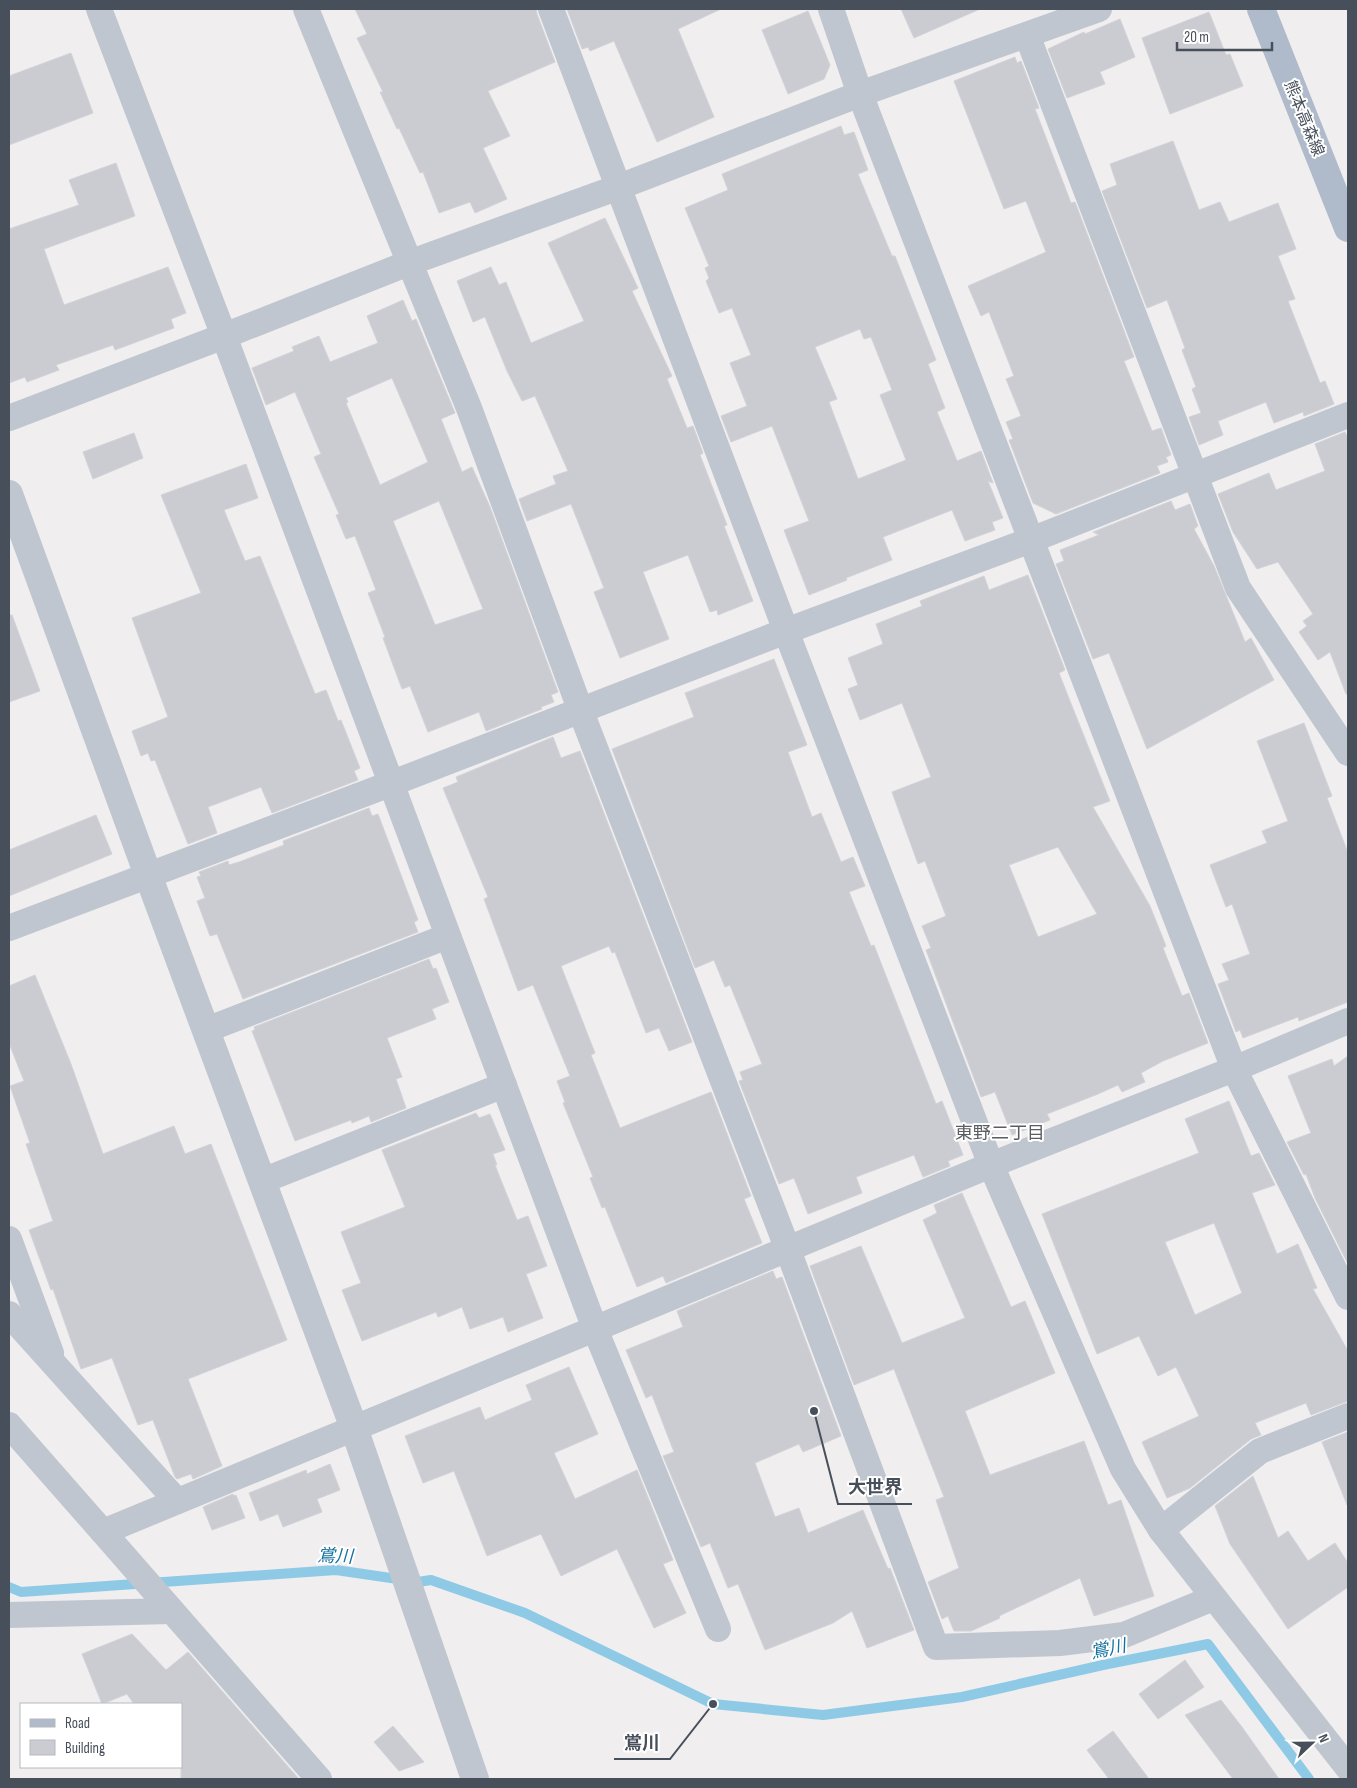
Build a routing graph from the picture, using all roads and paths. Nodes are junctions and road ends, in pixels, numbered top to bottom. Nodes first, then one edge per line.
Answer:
1 (99, 9) edge
2 (306, 9) edge
3 (551, 9) edge
4 (830, 9) edge
5 (1100, 9) edge
6 (1261, 9) edge
7 (1027, 35) junction
8 (860, 94) junction
9 (619, 187) junction
10 (1348, 228) edge
11 (409, 263) junction
12 (224, 336) junction
13 (1348, 415) edge
14 (9, 418) edge
15 (1194, 476) junction
16 (9, 494) edge
17 (1031, 540) junction
18 (786, 631) junction
19 (580, 709) junction
20 (1348, 753) edge
21 (390, 784) junction
22 (148, 875) junction
23 (9, 928) edge
24 (448, 936) junction
25 (1348, 1021) edge
26 (206, 1030) junction
27 (1234, 1069) junction
28 (504, 1086) junction
29 (991, 1165) junction
30 (262, 1181) junction
31 (9, 1239) edge
32 (788, 1250) junction
33 (1340, 1261) edge
34 (1348, 1297) edge
35 (9, 1314) edge
36 (595, 1329) junction
37 (57, 1369) junction
38 (1348, 1416) edge
39 (9, 1426) edge
40 (354, 1428) junction
41 (177, 1501) junction
42 (1161, 1530) junction
43 (103, 1532) junction
44 (1213, 1598) junction
45 (171, 1611) junction
46 (9, 1614) edge
47 (718, 1629) dead end
48 (1348, 1768) edge
49 (318, 1779) edge
50 (475, 1779) edge

1 - 12 street
2 - 11 street
3 - 9 street
4 - 8 street
5 - 7 street
6 - 10 main road, 熊本高森線
7 - 8 street
7 - 15 street
8 - 9 street
8 - 17 street
9 - 11 street
9 - 18 street
11 - 12 street
11 - 19 street
12 - 14 street
12 - 21 street
13 - 15 street
15 - 17 street
15 - 20 street
16 - 22 street
17 - 18 street
17 - 27 street
18 - 19 street
18 - 29 street
19 - 21 street
19 - 32 street
21 - 22 street
21 - 24 street
22 - 23 street
22 - 26 street
24 - 26 street
24 - 28 street
25 - 27 street
26 - 30 street
27 - 29 street
27 - 33 street
28 - 30 street
28 - 36 street
29 - 32 street
29 - 42 street
30 - 40 street
31 - 37 street
32 - 36 street
32 - 44 street
33 - 34 street
35 - 37 street
36 - 40 street
36 - 47 street
37 - 41 street
38 - 42 street
39 - 43 street
40 - 41 street
40 - 50 street
41 - 43 street
42 - 44 street
43 - 45 street
44 - 48 street
45 - 46 street
45 - 49 street

